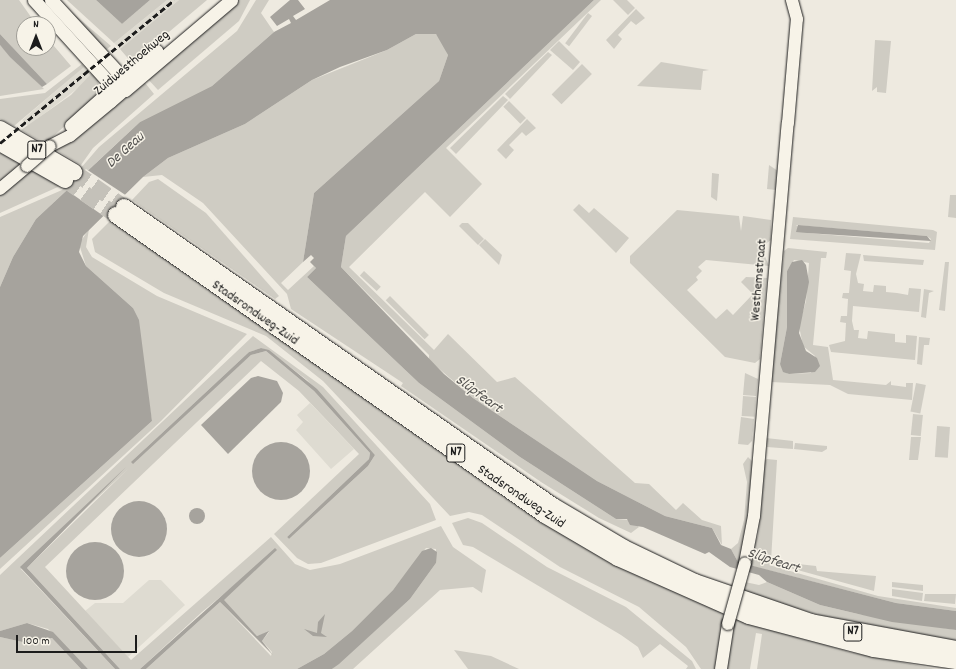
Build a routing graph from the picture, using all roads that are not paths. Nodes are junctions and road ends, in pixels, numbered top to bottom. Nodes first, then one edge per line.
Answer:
1 (34, 0) edge
2 (51, 0) edge
3 (217, 0) edge
4 (230, 0) edge
5 (792, 0) edge
6 (121, 86) junction
7 (0, 129) edge
8 (0, 143) edge
9 (0, 189) edge
10 (956, 649) edge
11 (956, 661) edge
12 (721, 669) edge

1 - 6 main road
2 - 6 main road
3 - 6 main road, Zuidwesthoekweg
4 - 6 main road, Zuidwesthoekweg
5 - 12 street, Westhemstraat, bridge
6 - 9 street, Zuidwesthoekweg, bridge
7 - 8 highway, N7
10 - 11 highway, Stadsrondweg-Zuid / N7

